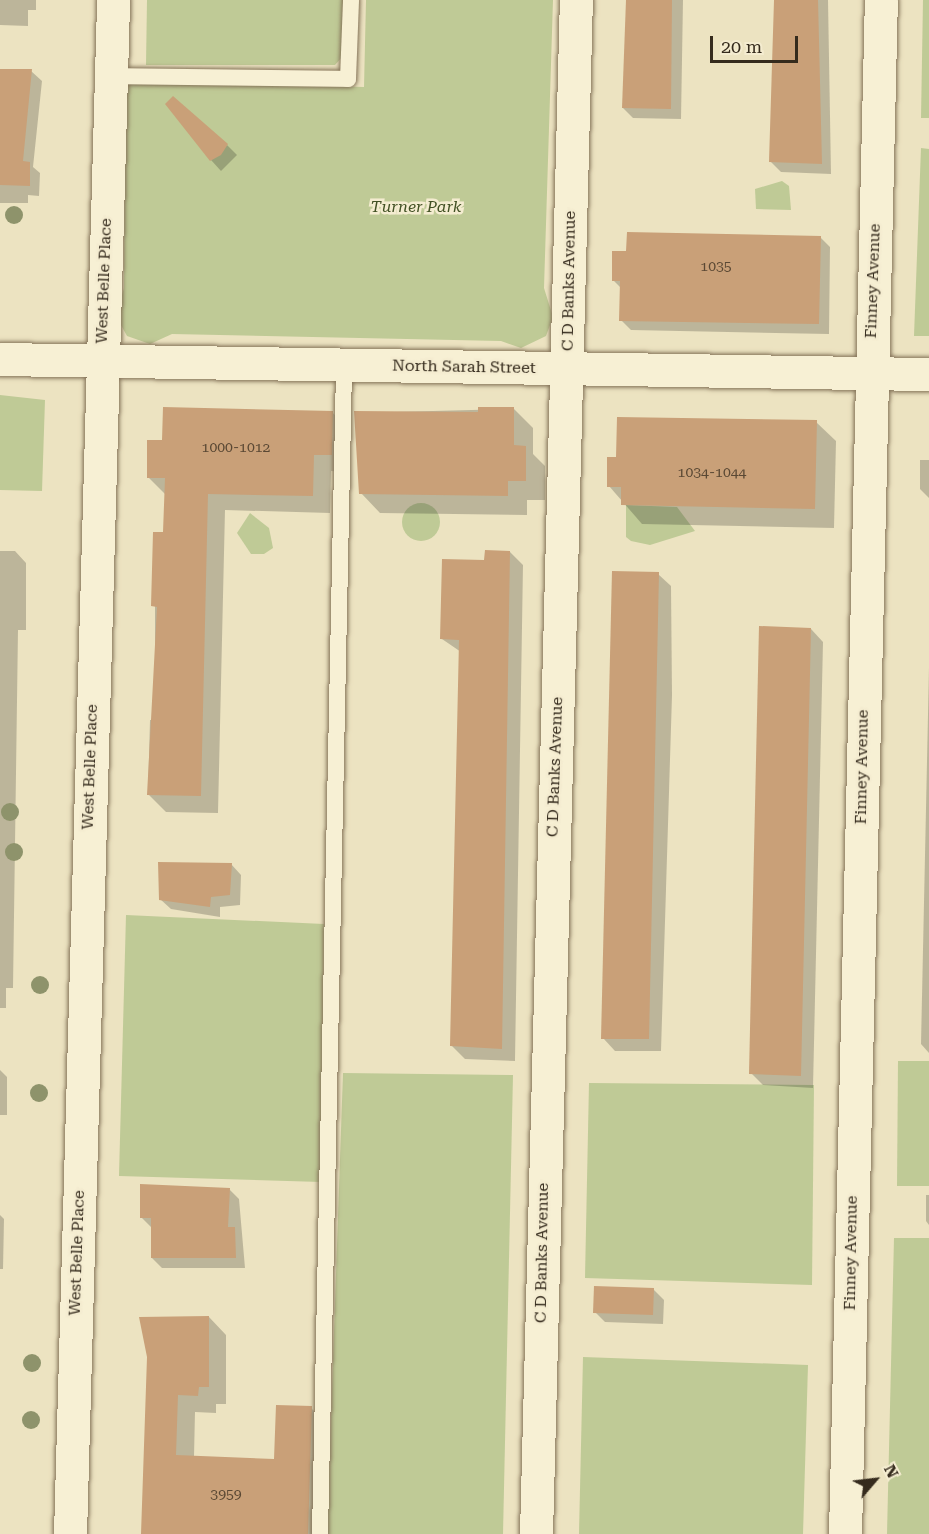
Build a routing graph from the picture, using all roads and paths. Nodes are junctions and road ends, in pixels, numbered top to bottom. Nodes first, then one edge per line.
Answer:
1 (113, 0) edge
2 (351, 0) edge
3 (576, 0) edge
4 (881, 0) edge
5 (111, 76) junction
6 (0, 359) edge
7 (101, 361) junction
8 (344, 366) junction
9 (567, 369) junction
10 (870, 372) junction
11 (929, 374) edge
12 (70, 1534) edge
13 (320, 1534) edge
14 (536, 1534) edge
15 (845, 1534) edge

1 - 5 street, West Belle Place
2 - 5 lane
3 - 9 street, C D Banks Avenue
4 - 10 street, Finney Avenue
5 - 7 street, West Belle Place
6 - 7 street, North Sarah Street
7 - 8 street, North Sarah Street
7 - 12 street, West Belle Place
8 - 9 street, North Sarah Street
8 - 13 lane
9 - 10 street, North Sarah Street
9 - 14 street, C D Banks Avenue
10 - 11 street, North Sarah Street
10 - 15 street, Finney Avenue

